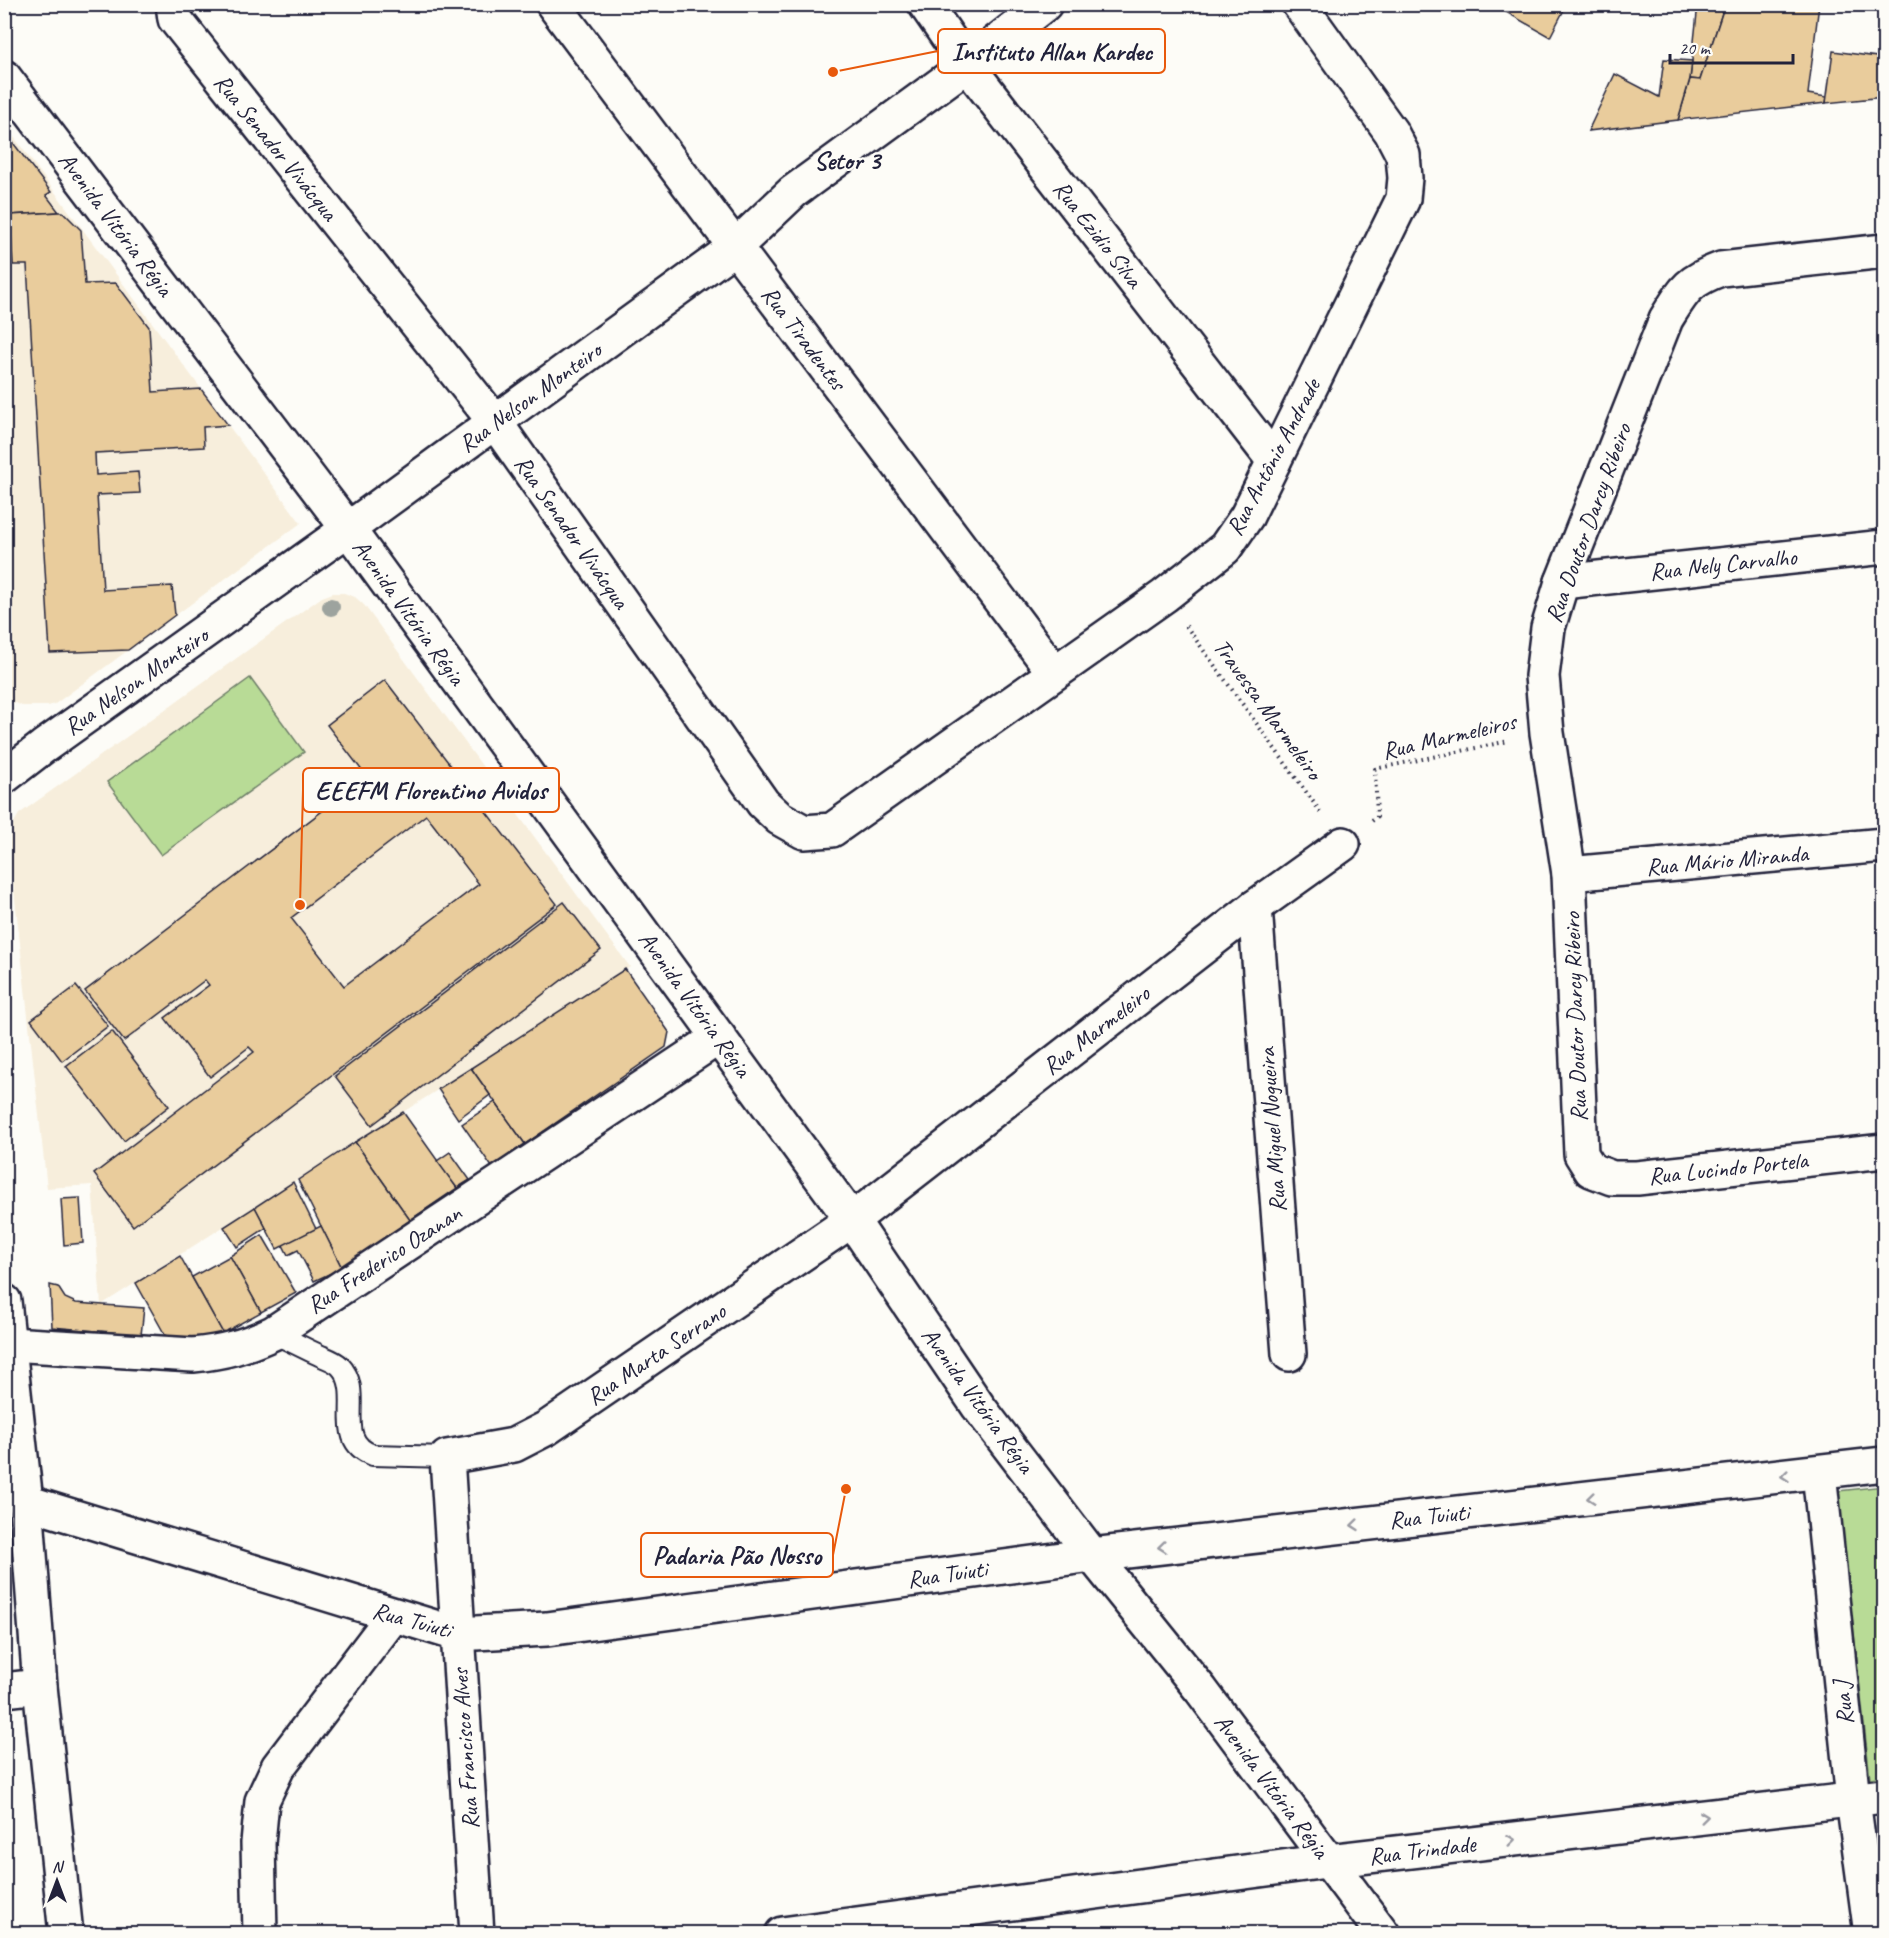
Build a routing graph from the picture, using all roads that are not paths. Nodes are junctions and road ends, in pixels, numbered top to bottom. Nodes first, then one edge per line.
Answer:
1 (553, 4) edge
2 (925, 4) edge
3 (1045, 4) edge
4 (1299, 4) edge
5 (173, 5) edge
6 (967, 65) junction
7 (4, 77) edge
8 (735, 247) junction
9 (1884, 251) edge
10 (495, 422) junction
11 (1274, 461) junction
12 (348, 529) junction
13 (1884, 547) edge
14 (1562, 582) junction
15 (1054, 672) junction
16 (4, 777) edge
17 (832, 830) joint
18 (1343, 844) road end
19 (1884, 845) edge
20 (1569, 874) junction
21 (1255, 907) junction
22 (719, 1037) junction
23 (1884, 1151) edge
24 (1581, 1154) joint
25 (852, 1220) junction
26 (4, 1301) edge
27 (273, 1333) junction
28 (9, 1344) junction
29 (1289, 1354) dead end
30 (447, 1457) junction
31 (1884, 1464) edge
32 (1819, 1472) junction
33 (26, 1502) junction
34 (1092, 1555) junction
35 (393, 1616) junction
36 (457, 1634) junction
37 (40, 1686) junction
38 (4, 1690) edge
39 (1869, 1798) edge
40 (1327, 1861) junction
41 (66, 1934) edge
42 (260, 1934) edge
43 (477, 1934) edge
44 (782, 1934) edge
45 (1383, 1934) edge
46 (1871, 1934) edge

1 - 8 street, Rua Tiradentes
2 - 6 street, Rua Ezidio Silva
3 - 6 street, Rua Nelson Monteiro
4 - 11 street, Rua Antônio Andrade
5 - 10 street, Rua Senador Vivácqua
6 - 8 street, Rua Nelson Monteiro
6 - 11 street, Rua Ezidio Silva
7 - 12 street, Avenida Vitória Régia
8 - 10 street, Rua Nelson Monteiro
8 - 15 street, Rua Tiradentes
9 - 14 street, Rua Doutor Darcy Ribeiro
10 - 12 street, Rua Nelson Monteiro
10 - 17 street, Rua Senador Vivácqua
11 - 15 street, Rua Antônio Andrade
12 - 16 street, Rua Nelson Monteiro
12 - 22 street, Avenida Vitória Régia
13 - 14 street, Rua Nely Carvalho
14 - 20 street, Rua Doutor Darcy Ribeiro
15 - 17 street, Rua Antônio Andrade
18 - 21 street, Rua Marmeleiro
19 - 20 street, Rua Mário Miranda
20 - 24 street, Rua Doutor Darcy Ribeiro
21 - 25 street, Rua Marmeleiro
21 - 29 street, Rua Miguel Nogueira
22 - 25 street, Avenida Vitória Régia
22 - 27 street, Rua Frederico Ozanan
23 - 24 street, Rua Lucindo Portela
25 - 30 street, Rua Marta Serrano
25 - 34 street, Avenida Vitória Régia
26 - 28 street
27 - 28 street, Rua Frederico Ozanan
27 - 30 lane
28 - 33 street
30 - 36 street, Rua Francisco Alves
31 - 32 street, Rua Tuiuti
32 -> 34 street, Rua Tuiuti
32 - 39 street, Rua J
33 - 35 street, Rua Tuiuti
33 - 37 street
34 - 36 street, Rua Tuiuti
34 - 40 street, Avenida Vitória Régia
35 - 36 street, Rua Tuiuti
35 - 42 street
36 - 43 street, Rua Francisco Alves
37 - 38 street
37 - 41 street
40 -> 39 street, Rua Trindade
39 - 46 street, Rua J
40 - 44 street, Rua Trindade
40 - 45 street, Avenida Vitória Régia

